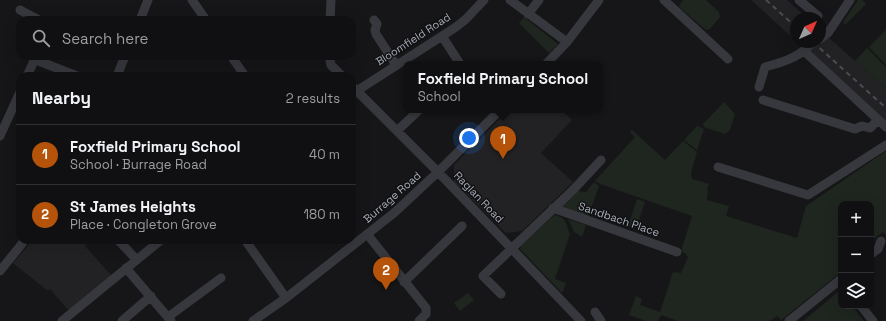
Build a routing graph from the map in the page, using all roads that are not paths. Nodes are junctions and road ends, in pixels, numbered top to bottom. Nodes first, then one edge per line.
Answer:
1 (148, 0) edge
2 (192, 0) edge
3 (331, 0) edge
4 (484, 0) edge
5 (510, 0) edge
6 (539, 0) edge
7 (599, 0) edge
8 (664, 0) edge
9 (850, 0) edge
10 (803, 1) edge
11 (20, 10) dead end
12 (814, 12) edge
13 (528, 14) junction
14 (31, 16) edge
15 (142, 16) edge
16 (203, 16) edge
17 (330, 16) edge
18 (374, 20) dead end
19 (826, 34) edge
20 (442, 36) junction
21 (567, 42) junction
22 (806, 48) edge
23 (818, 48) edge
24 (728, 59) dead end
25 (35, 60) edge
26 (41, 60) edge
27 (123, 60) edge
28 (234, 60) edge
29 (330, 60) edge
30 (458, 61) edge
31 (549, 61) edge
32 (396, 65) junction
33 (29, 72) edge
34 (68, 72) edge
35 (119, 72) edge
36 (242, 72) edge
37 (338, 72) edge
38 (759, 87) dead end
39 (356, 90) edge
40 (356, 93) edge
41 (763, 100) dead end
42 (16, 101) edge
43 (416, 113) edge
44 (497, 113) edge
45 (878, 120) junction
46 (886, 127) edge
47 (397, 131) junction
48 (0, 136) edge
49 (886, 145) edge
50 (601, 160) dead end
51 (718, 167) dead end
52 (438, 172) junction
53 (553, 208) junction
54 (462, 226) dead end
55 (367, 234) junction
56 (356, 240) edge
57 (881, 241) dead end
58 (23, 244) edge
59 (122, 244) edge
60 (156, 244) edge
61 (248, 244) edge
62 (350, 244) edge
63 (511, 249) junction
64 (678, 252) dead end
65 (874, 252) edge
66 (137, 260) junction
67 (126, 268) junction
68 (0, 271) edge
69 (221, 278) dead end
70 (404, 282) junction
71 (838, 283) edge
72 (501, 294) dead end
73 (150, 296) junction
74 (286, 298) junction
75 (863, 309) edge
76 (595, 312) dead end
77 (129, 319) edge
78 (169, 319) edge
79 (62, 321) edge
80 (253, 321) edge
81 (418, 321) edge
82 (581, 321) edge
83 (601, 321) edge
84 (789, 321) edge
85 (873, 321) edge

1 - 15 street
2 - 16 street
3 - 17 street
4 - 20 street, Bloomfield Road
5 - 13 street
6 - 13 street
7 - 21 street
8 - 24 street
9 - 19 street
10 - 12 street
11 - 14 street
13 - 21 street
18 - 32 street
20 - 30 street
20 - 32 street, Bloomfield Road
21 - 31 street
22 - 38 street
23 - 45 street
25 - 33 street
26 - 34 street
27 - 35 street
28 - 36 street
29 - 37 street
32 - 39 street, Bloomfield Road
40 - 47 street, Raglan Road
41 - 45 street
42 - 48 street
43 - 47 street
44 - 52 street, Burrage Road
45 - 46 street
47 - 52 street, Raglan Road
49 - 51 street
50 - 53 street, Sandbach Place
52 - 55 street, Burrage Road
52 - 63 street, Raglan Road
53 - 63 street, Sandbach Place
53 - 64 street, Sandbach Place
54 - 70 street
55 - 56 street, Burrage Road
55 - 70 street
57 - 65 street
58 - 68 street
59 - 66 street
60 - 66 street
61 - 74 street
62 - 74 street, Burrage Road
63 - 72 street, Sandbach Place
63 - 82 street, Raglan Road
66 - 67 street
67 - 73 street
67 - 79 street
69 - 78 street
70 - 81 street
71 - 84 street
73 - 77 street
73 - 78 street
74 - 80 street, Burrage Road
75 - 85 street
76 - 83 street

